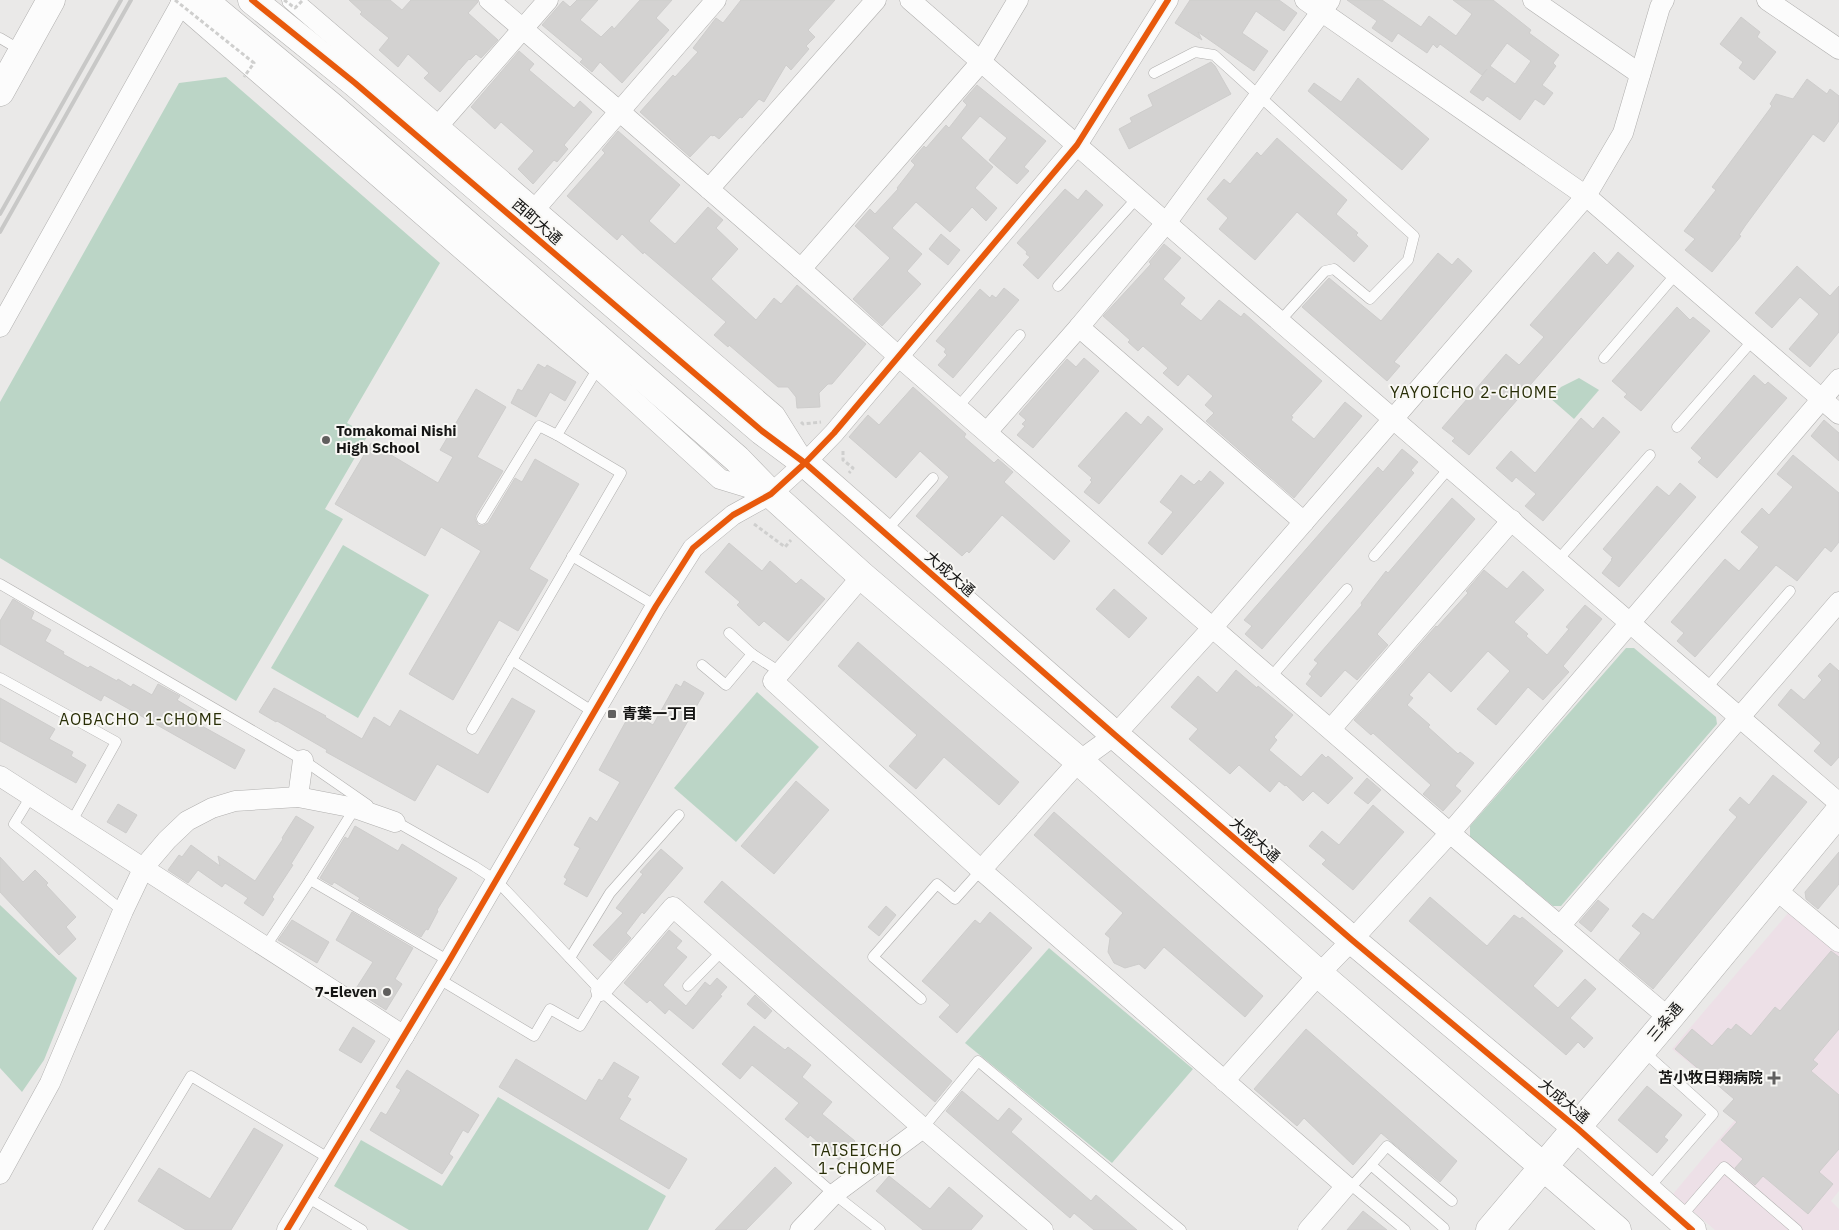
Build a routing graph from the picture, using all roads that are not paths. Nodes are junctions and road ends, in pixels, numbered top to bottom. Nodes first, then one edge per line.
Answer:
1 (51, 0) edge
2 (252, 0) edge
3 (292, 0) edge
4 (489, 0) edge
5 (548, 0) edge
6 (716, 0) edge
7 (876, 0) edge
8 (910, 0) edge
9 (1018, 0) edge
10 (1168, 0) edge
11 (1305, 0) edge
12 (1533, 0) edge
13 (1664, 0) edge
14 (1767, 0) edge
15 (185, 1) edge
16 (1326, 6) edge
17 (522, 30) junction
18 (11, 45) edge
19 (1839, 49) edge
20 (981, 62) junction
21 (1154, 73) dead end
22 (1640, 74) junction
23 (0, 92) edge
24 (1259, 96) junction
25 (619, 111) junction
26 (438, 126) junction
27 (1077, 145) junction
28 (709, 189) junction
29 (1586, 196) junction
30 (1137, 198) junction
31 (535, 209) junction
32 (1166, 223) junction
33 (801, 269) junction
34 (1676, 274) junction
35 (1058, 286) dead end
36 (1280, 321) junction
37 (0, 327) edge
38 (1079, 327) junction
39 (1020, 335) dead end
40 (1752, 340) junction
41 (898, 356) junction
42 (1604, 358) dead end
43 (598, 368) junction
44 (1839, 378) edge
45 (1822, 400) junction
46 (958, 407) junction
47 (1839, 414) edge
48 (1393, 419) junction
49 (1676, 427) dead end
50 (987, 432) junction
51 (557, 435) junction
52 (1650, 455) dead end
53 (805, 463) junction
54 (1450, 467) junction
55 (933, 478) dead end
56 (771, 494) junction
57 (482, 519) dead end
58 (1512, 520) junction
59 (1304, 522) junction
60 (884, 533) junction
61 (572, 556) junction
62 (1374, 556) dead end
63 (1558, 560) junction
64 (862, 576) junction
65 (0, 584) edge
66 (1347, 589) dead end
67 (1790, 591) dead end
68 (1839, 602) edge
69 (656, 606) junction
70 (1630, 623) junction
71 (1213, 627) junction
72 (729, 633) dead end
73 (752, 654) junction
74 (512, 660) junction
75 (702, 664) dead end
76 (780, 672) junction
77 (1271, 677) junction
78 (0, 678) edge
79 (1706, 689) junction
80 (595, 713) junction
81 (1739, 718) junction
82 (472, 729) dead end
83 (1331, 729) junction
84 (1115, 736) junction
85 (303, 760) junction
86 (1080, 761) junction
87 (0, 776) edge
88 (31, 796) junction
89 (298, 797) junction
90 (1839, 803) edge
91 (355, 808) junction
92 (1839, 812) edge
93 (679, 815) dead end
94 (72, 821) junction
95 (396, 822) junction
96 (1450, 833) junction
97 (144, 867) junction
98 (981, 870) junction
99 (310, 880) junction
100 (497, 881) junction
101 (1775, 889) junction
102 (123, 912) junction
103 (1560, 926) junction
104 (1352, 940) junction
105 (1839, 942) edge
106 (266, 946) junction
107 (722, 950) junction
108 (570, 958) junction
109 (450, 961) junction
110 (1319, 974) junction
111 (439, 979) junction
112 (688, 986) dead end
113 (601, 991) junction
114 (922, 998) dead end
115 (1669, 1018) junction
116 (404, 1036) junction
117 (1642, 1050) junction
118 (1224, 1081) junction
119 (923, 1128) junction
120 (1577, 1128) junction
121 (330, 1159) junction
122 (1371, 1165) junction
123 (1544, 1166) junction
124 (0, 1174) edge
125 (1349, 1186) junction
126 (1647, 1190) junction
127 (834, 1194) junction
128 (307, 1197) junction
129 (1452, 1201) dead end
130 (1686, 1225) edge
131 (1444, 1228) dead end
132 (98, 1230) edge
133 (287, 1230) edge
134 (362, 1230) edge
135 (800, 1230) edge
136 (880, 1230) edge
137 (1043, 1230) edge
138 (1181, 1230) edge
139 (1308, 1230) edge
140 (1406, 1230) edge
141 (1490, 1230) edge
142 (1617, 1230) edge
143 (1797, 1230) edge

1 - 18 street
2 - 53 street, 西町大通
3 - 26 street
4 - 17 street
5 - 17 street
6 - 25 street
7 - 28 street
8 - 20 street
9 - 20 street
10 - 27 street
11 - 16 street
12 - 22 street
13 - 22 street
14 - 19 street
15 - 37 street
15 - 43 street
15 - 56 street
16 - 24 street
16 - 29 street
17 - 25 street
17 - 26 street
18 - 23 street
20 - 27 street
20 - 33 street
21 - 24 lane
22 - 29 street
24 - 32 street
24 - 36 lane
25 - 28 street
25 - 31 street
26 - 31 street
27 - 30 street
27 - 41 street
28 - 33 street
29 - 34 street
29 - 48 street
30 - 32 street
30 - 35 lane
31 - 53 street
32 - 36 street
32 - 38 street
33 - 41 street
34 - 40 street
34 - 42 lane
36 - 48 street
38 - 50 street
38 - 59 street
39 - 46 lane
40 - 45 street
40 - 49 lane
41 - 46 street
41 - 53 street
43 - 51 lane
43 - 56 street
44 - 45 street
45 - 47 street
45 - 70 street
46 - 50 street
48 - 54 street
48 - 59 street
50 - 71 street
51 - 57 lane
51 - 61 lane
52 - 63 lane
53 - 56 street
53 - 60 street, 大成大通
54 - 58 street
54 - 62 lane
55 - 60 lane
56 - 64 street
56 - 69 street
58 - 63 street
58 - 83 street
59 - 71 street
60 - 84 street, 大成大通
61 - 69 lane
61 - 74 lane
63 - 70 street
64 - 76 street
64 - 86 street
65 - 85 lane
66 - 77 lane
67 - 79 lane
68 - 81 street
69 - 80 street
70 - 79 street
70 - 96 street
71 - 77 street
71 - 84 street
72 - 73 lane
73 - 75 lane
73 - 76 lane
74 - 80 lane
74 - 82 lane
76 - 98 street
77 - 83 street
78 - 94 lane
79 - 81 street
80 - 100 street
81 - 90 street
81 - 103 street
83 - 96 street
84 - 86 street
84 - 104 street, 大成大通
85 - 89 street
85 - 95 lane
86 - 98 street
86 - 110 street
87 - 88 street
88 - 94 street
88 - 102 lane
89 - 91 street
89 - 97 street
91 - 95 street
91 - 99 lane
92 - 101 street, 三条通
93 - 108 lane
94 - 97 street
95 - 100 lane
96 - 103 street
96 - 104 street
97 - 102 street
97 - 106 street
98 - 114 lane
98 - 118 street
99 - 106 lane
99 - 109 lane
100 - 108 lane
100 - 109 street
101 - 105 street
101 - 115 street, 三条通
102 - 124 street
103 - 115 street
104 - 110 street
104 - 120 street, 大成大通
106 - 116 street
107 - 112 lane
107 - 113 street
107 - 119 street
108 - 113 lane
109 - 111 street
110 - 118 street
110 - 123 street
111 - 113 lane
111 - 116 street
113 - 127 lane
115 - 117 street, 三条通
116 - 121 street
117 - 120 street, 三条通
117 - 126 lane
118 - 125 street
119 - 127 street
119 - 137 street
119 - 138 lane
120 - 123 street, 三条通
120 - 126 street, 大成大通
121 - 128 street
121 - 132 lane
122 - 125 lane
122 - 129 lane
122 - 131 lane
123 - 141 street, 三条通
123 - 142 street
125 - 139 street
125 - 140 lane
126 - 130 street, 大成大通
127 - 135 street
127 - 136 lane
128 - 133 street
128 - 134 lane
130 - 143 lane

